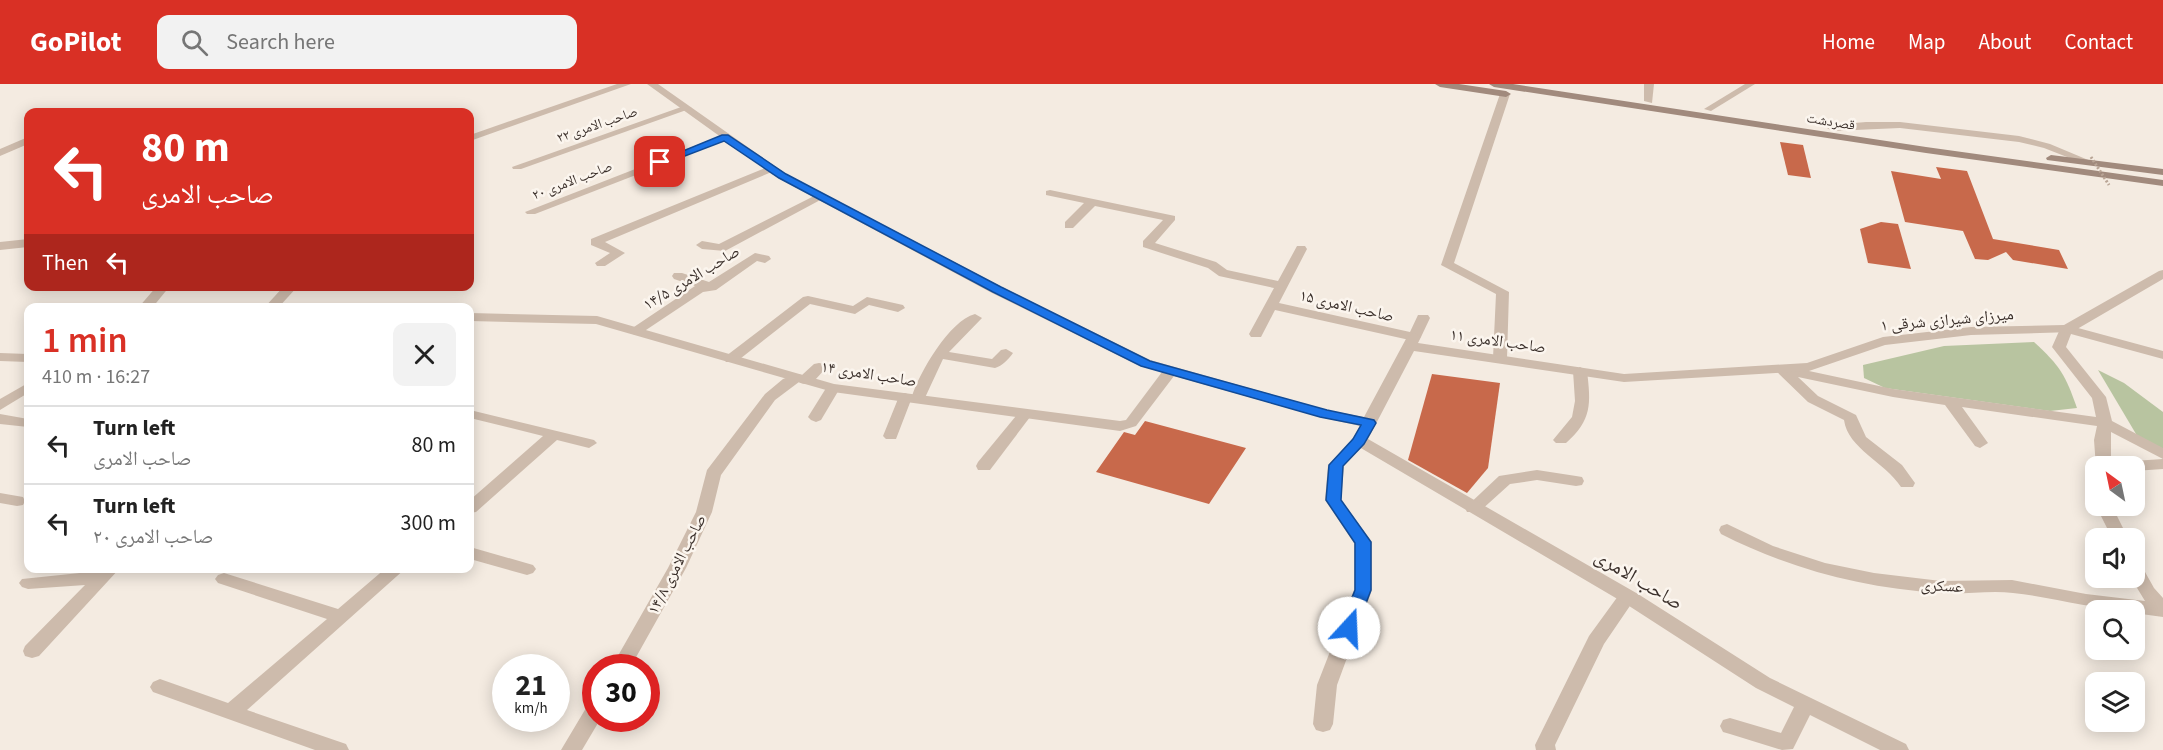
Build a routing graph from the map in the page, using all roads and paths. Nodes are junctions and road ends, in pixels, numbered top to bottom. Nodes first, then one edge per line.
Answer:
1 (626, 84) edge
2 (652, 84) edge
3 (1440, 84) edge
4 (1494, 84) edge
5 (1537, 84) edge
6 (1648, 84) edge
7 (1734, 84) edge
8 (1751, 84) edge
9 (1505, 94) junction
10 (1648, 104) junction
11 (687, 108) junction
12 (1707, 112) junction
13 (474, 137) edge
14 (725, 137) junction
15 (24, 142) edge
16 (0, 153) edge
17 (2090, 159) junction
18 (518, 167) dead end
19 (770, 169) junction
20 (2163, 172) edge
21 (2163, 183) edge
22 (2109, 185) dead end
23 (1050, 193) dead end
24 (820, 196) junction
25 (1092, 202) junction
26 (531, 212) dead end
27 (1069, 225) dead end
28 (24, 243) edge
29 (702, 245) dead end
30 (0, 246) edge
31 (1301, 249) dead end
32 (765, 259) dead end
33 (601, 263) dead end
34 (2163, 274) edge
35 (678, 276) dead end
36 (1282, 286) junction
37 (711, 288) junction
38 (159, 291) edge
39 (287, 291) edge
40 (149, 303) edge
41 (275, 303) edge
42 (1271, 305) junction
43 (898, 308) dead end
44 (474, 317) edge
45 (975, 318) dead end
46 (1423, 318) dead end
47 (2067, 329) junction
48 (635, 331) junction
49 (1256, 334) dead end
50 (1412, 341) junction
51 (1006, 353) dead end
52 (939, 354) junction
53 (2163, 355) edge
54 (0, 357) edge
55 (24, 358) edge
56 (1500, 358) junction
57 (731, 359) junction
58 (819, 367) dead end
59 (1781, 369) junction
60 (1171, 370) junction
61 (1580, 371) junction
62 (801, 380) junction
63 (833, 388) junction
64 (24, 390) edge
65 (912, 398) junction
66 (1950, 401) junction
67 (0, 406) edge
68 (1025, 414) junction
69 (474, 415) edge
70 (816, 417) dead end
71 (0, 419) edge
72 (24, 422) edge
73 (1369, 423) junction
74 (2104, 423) junction
75 (555, 434) junction
76 (891, 436) dead end
77 (1561, 440) dead end
78 (1359, 441) junction
79 (589, 443) dead end
80 (1980, 443) dead end
81 (2163, 454) edge
82 (2103, 456) edge
83 (2163, 464) edge
84 (2145, 465) edge
85 (984, 466) dead end
86 (1576, 481) dead end
87 (1907, 483) dead end
88 (0, 498) edge
89 (17, 501) dead end
90 (474, 505) edge
91 (1473, 508) junction
92 (1727, 530) dead end
93 (474, 554) edge
94 (527, 569) dead end
95 (108, 573) edge
96 (392, 573) edge
97 (224, 579) dead end
98 (2145, 581) edge
99 (28, 583) dead end
100 (2155, 594) edge
101 (1627, 597) junction
102 (2163, 610) edge
103 (342, 617) junction
104 (32, 651) dead end
105 (628, 654) edge
106 (160, 687) dead end
107 (1805, 705) junction
108 (232, 711) junction
109 (1323, 724) dead end
110 (1730, 726) dead end
111 (582, 732) edge
112 (339, 750) edge
113 (571, 750) edge
114 (1546, 750) edge
115 (1899, 750) edge

1 - 13 street
2 - 11 street
3 - 9 main road
4 - 10 main road, قصردشت
5 - 10 main road, قصردشت
6 - 10 street
7 - 12 lane
8 - 12 lane
9 - 12 main road
9 - 56 street
10 - 12 main road, قصردشت
11 - 14 street
11 - 18 street, ۲۲ صاحب الامری
12 - 17 main road, قصردشت
12 - 21 main road, قصردشت
14 - 19 street
14 - 26 street, ۲۰ صاحب الامری
15 - 16 street
17 - 20 main road, قصردشت
17 - 22 path, bridge
19 - 24 street
19 - 33 street
23 - 25 street
24 - 29 street
24 - 60 street
25 - 27 street
25 - 36 street
28 - 30 street
31 - 36 street
32 - 37 street, ۱۴/۵ صاحب الامری
34 - 47 street, ۱ میرزای شیرازی شرقی
35 - 37 street
36 - 42 street
37 - 48 street, ۱۴/۵ صاحب الامری
38 - 40 street
39 - 41 street
42 - 49 street
42 - 50 street, ۱۵ صاحب الامری
43 - 57 street
44 - 48 street, ۱۴ صاحب الامری
45 - 52 street
46 - 50 street
47 - 53 street
47 - 59 street, ۱ میرزای شیرازی شرقی
47 - 74 street
48 - 57 street, ۱۴ صاحب الامری
50 - 56 street, ۱۱ صاحب الامری
50 - 73 street
51 - 52 street
52 - 65 street
54 - 55 street
56 - 61 street, ۱۱ صاحب الامری
57 - 62 street, ۱۴ صاحب الامری
58 - 62 street, صاحب الامری ۱۴/۸
59 - 61 street, ۱ میرزای شیرازی شرقی
59 - 66 street
59 - 87 street
60 - 68 street, ۱۴ صاحب الامری
60 - 73 street
61 - 77 street
62 - 63 street, ۱۴ صاحب الامری
62 - 105 street, صاحب الامری ۱۴/۸
63 - 65 street, ۱۴ صاحب الامری
63 - 70 street
64 - 67 street
65 - 68 street, ۱۴ صاحب الامری
65 - 76 street
66 - 74 street
66 - 80 street
68 - 85 street
69 - 75 street
71 - 72 street
73 - 78 street
74 - 81 street
74 - 82 street
75 - 79 street
75 - 90 street
78 - 91 street, صاحب الامری
78 - 109 street
83 - 84 street
86 - 91 street
88 - 89 street
91 - 101 street, صاحب الامری
92 - 102 street, عسکری
93 - 94 street
95 - 99 street
95 - 104 street
96 - 103 street
97 - 103 street
98 - 100 street
100 - 102 street
101 - 107 street, صاحب الامری
101 - 114 street
103 - 108 street
106 - 108 street
107 - 110 street
107 - 115 street, صاحب الامری
108 - 112 street
111 - 113 street

